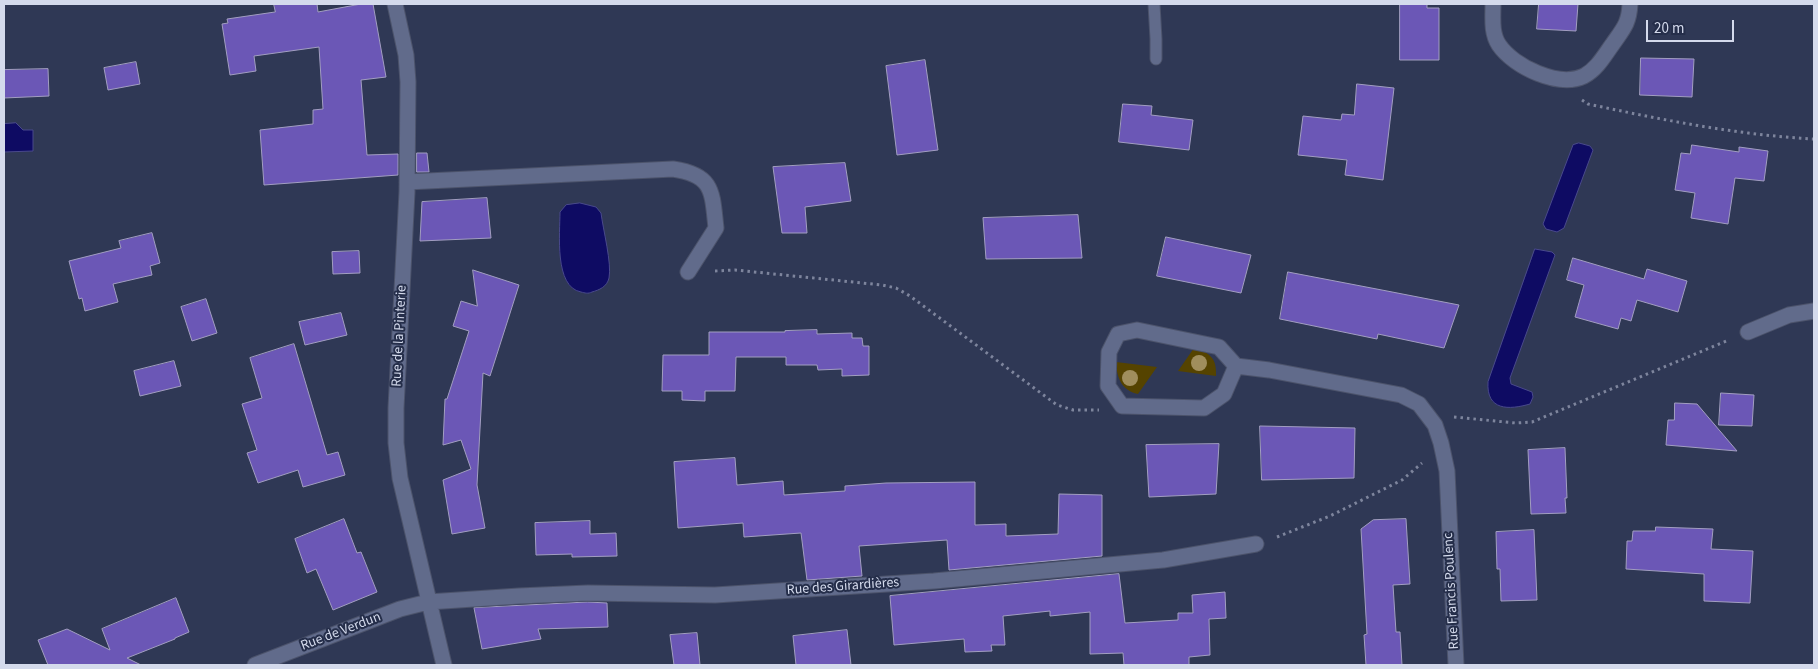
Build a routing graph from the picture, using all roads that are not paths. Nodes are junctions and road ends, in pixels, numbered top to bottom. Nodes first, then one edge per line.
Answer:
1 (395, 4) edge
2 (1154, 4) edge
3 (1493, 4) edge
4 (1630, 4) edge
5 (1156, 59) dead end
6 (407, 182) junction
7 (688, 272) road end
8 (1814, 311) edge
9 (1748, 332) road end
10 (1236, 366) junction
11 (1256, 544) road end
12 (428, 602) junction
13 (255, 665) edge
14 (444, 665) edge
15 (1456, 665) edge

1 - 6 street, Rue de la Pinterie
2 - 5 lane
3 - 4 street
6 - 7 street
6 - 12 street, Rue de la Pinterie
8 - 9 street
10 - 10 street
10 - 15 street, Rue Francis Poulenc
11 - 12 street, Rue des Girardières
12 - 13 street, Rue de Verdun
12 - 14 street, Rue de la Pinterie

